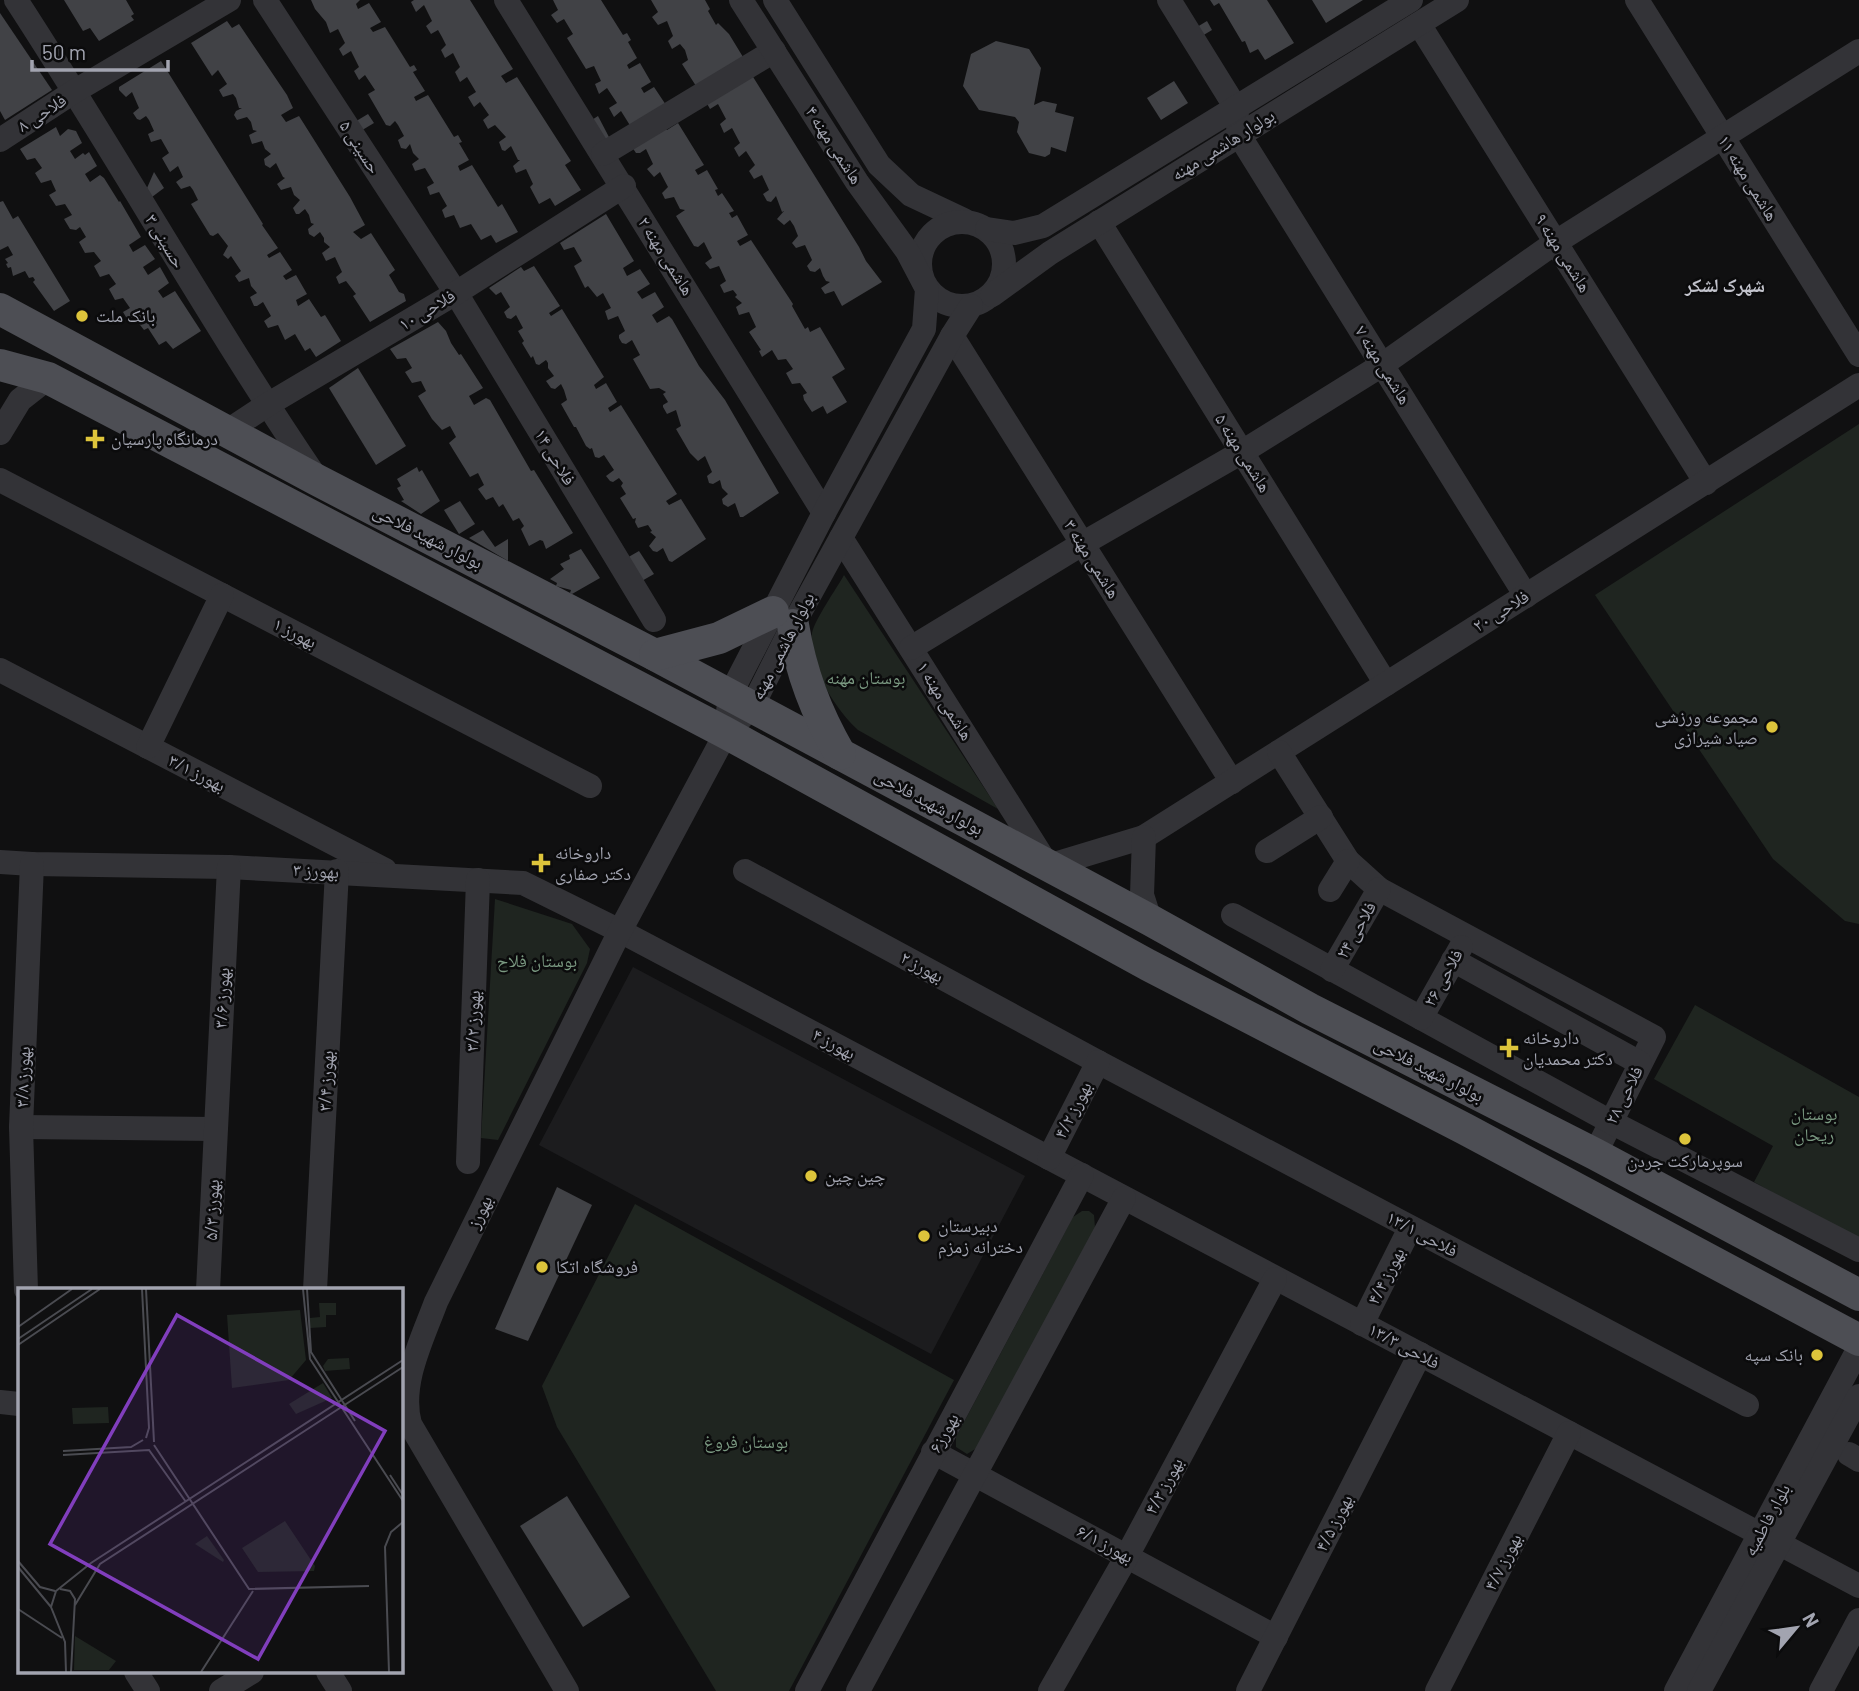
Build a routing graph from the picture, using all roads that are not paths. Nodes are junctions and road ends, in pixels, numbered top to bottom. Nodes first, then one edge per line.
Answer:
1 (16, 0) edge
2 (229, 0) edge
3 (265, 0) edge
4 (506, 0) edge
5 (741, 0) edge
6 (775, 0) edge
7 (1169, 0) edge
8 (1457, 0) edge
9 (1637, 0) edge
10 (1398, 3) edge
11 (1419, 24) junction
12 (774, 51) junction
13 (1859, 51) edge
14 (75, 91) junction
15 (1236, 108) junction
16 (1240, 135) junction
17 (1723, 137) junction
18 (0, 140) edge
19 (603, 154) junction
20 (624, 186) junction
21 (1099, 222) junction
22 (976, 224) junction
23 (1556, 243) junction
24 (926, 289) junction
25 (456, 293) junction
26 (981, 301) junction
27 (0, 309) edge
28 (952, 336) junction
29 (1859, 355) edge
30 (0, 365) edge
31 (1382, 365) junction
32 (48, 378) junction
33 (1859, 385) edge
34 (267, 405) junction
35 (229, 430) junction
36 (0, 433) edge
37 (1242, 452) junction
38 (0, 480) edge
39 (317, 480) junction
40 (1706, 483) junction
41 (824, 513) junction
42 (841, 537) junction
43 (1082, 544) junction
44 (222, 595) junction
45 (1526, 596) junction
46 (783, 619) junction
47 (654, 620) dead end
48 (911, 648) junction
49 (654, 655) junction
50 (0, 670) edge
51 (1386, 684) junction
52 (741, 701) junction
53 (726, 733) junction
54 (148, 747) junction
55 (1279, 752) junction
56 (840, 754) junction
57 (1232, 782) junction
58 (590, 786) dead end
59 (1321, 817) junction
60 (1144, 837) junction
61 (1267, 852) dead end
62 (1349, 861) junction
63 (0, 862) edge
64 (32, 864) junction
65 (1048, 866) junction
66 (229, 867) junction
67 (745, 871) dead end
68 (337, 872) junction
69 (395, 875) junction
70 (478, 880) junction
71 (1379, 889) junction
72 (1330, 890) dead end
73 (1233, 915) dead end
74 (1150, 920) junction
75 (620, 931) junction
76 (1466, 937) junction
77 (1453, 960) junction
78 (1332, 970) junction
79 (1421, 1018) junction
80 (1098, 1062) junction
81 (1640, 1063) junction
82 (1611, 1122) junction
83 (21, 1127) junction
84 (215, 1129) junction
85 (1595, 1154) junction
86 (1049, 1158) junction
87 (468, 1162) dead end
88 (1082, 1175) junction
89 (1124, 1198) junction
90 (1410, 1228) junction
91 (1859, 1250) edge
92 (1275, 1279) junction
93 (26, 1288) edge
94 (208, 1288) edge
95 (315, 1288) edge
96 (1859, 1295) edge
97 (1362, 1324) junction
98 (1859, 1340) edge
99 (1859, 1348) edge
100 (1420, 1354) junction
101 (1859, 1396) edge
102 (0, 1402) edge
103 (18, 1404) edge
104 (1747, 1405) dead end
105 (405, 1424) edge
106 (1569, 1433) junction
107 (933, 1451) junction
108 (975, 1474) junction
109 (1769, 1539) junction
110 (1127, 1556) junction
111 (1859, 1586) edge
112 (1859, 1620) edge
113 (1276, 1637) junction
114 (137, 1674) edge
115 (249, 1674) edge
116 (329, 1674) edge
117 (148, 1691) edge
118 (221, 1691) edge
119 (340, 1691) edge
120 (567, 1691) edge
121 (807, 1691) edge
122 (858, 1691) edge
123 (1050, 1691) edge
124 (1248, 1691) edge
125 (1437, 1691) edge
126 (1676, 1691) edge
127 (1699, 1691) edge
128 (1821, 1691) edge

1 - 14 street, حسینی ۳
2 - 14 street, فلاحی ۸
3 - 25 street, حسینی ۵
4 - 19 street, هاشمی مهنه ۲
5 - 12 street, هاشمی مهنه ۴
6 - 22 street, هاشمی مهنه ۴
7 - 15 street
8 - 11 street, بولوار هاشمی مهنه
9 - 17 street, هاشمی مهنه ۱۱
10 - 15 street, بولوار هاشمی مهنه
11 - 16 street, بولوار هاشمی مهنه
11 - 23 street, هاشمی مهنه ۹
12 - 19 street
12 - 24 street, هاشمی مهنه ۴
13 - 17 street
14 - 18 street, فلاحی ۸
14 - 34 street, حسینی ۳
15 - 16 street
15 - 22 street, بولوار هاشمی مهنه
16 - 21 street, بولوار هاشمی مهنه
16 - 31 street, هاشمی مهنه ۷
17 - 23 street
17 - 29 street, هاشمی مهنه ۱۱
19 - 20 street, هاشمی مهنه ۲
20 - 25 street, فلاحی ۱۰
20 - 41 street, هاشمی مهنه ۲
21 - 26 street, بولوار هاشمی مهنه
21 - 37 street, هاشمی مهنه ۵
22 - 24 street
22 - 26 street
23 - 31 street
23 - 40 street, هاشمی مهنه ۹
24 - 26 street
24 - 41 street, بولوار هاشمی مهنه
25 - 34 street, فلاحی ۱۰
25 - 47 street, فلاحی ۱۴
26 - 28 street, بولوار هاشمی مهنه
27 - 35 main road, بولوار شهید فلاحی
28 - 42 street, بولوار هاشمی مهنه
28 - 43 street, هاشمی مهنه ۳
30 - 32 main road, بولوار شهید فلاحی
31 - 37 street
31 - 45 street, هاشمی مهنه ۷
32 - 36 street
32 - 53 main road, بولوار شهید فلاحی
33 - 40 street, فلاحی ۲۰
34 - 35 street, فلاحی ۱۰
34 - 39 street, حسینی ۳
35 - 39 main road, بولوار شهید فلاحی
37 - 43 street
37 - 51 street, هاشمی مهنه ۵
38 - 44 street, بهورز ۱
39 - 49 main road, بولوار شهید فلاحی
40 - 45 street, فلاحی ۲۰
41 - 46 street, بولوار هاشمی مهنه
42 - 46 street, بولوار هاشمی مهنه
42 - 48 street, هاشمی مهنه ۱
43 - 48 street
43 - 57 street, هاشمی مهنه ۳
44 - 54 street
44 - 58 street, بهورز ۱
45 - 51 street, فلاحی ۲۰
46 - 49 main road
46 - 52 street, بولوار هاشمی مهنه
46 - 56 main road
48 - 65 street, هاشمی مهنه ۱
49 - 52 main road, بولوار شهید فلاحی
50 - 54 street, بهورز ۳/۱
51 - 55 street, فلاحی ۲۰
52 - 53 street, بولوار هاشمی مهنه
52 - 56 main road, بولوار شهید فلاحی
53 - 75 street, بهورز
53 - 98 main road, بولوار شهید فلاحی
54 - 69 street, بهورز ۳/۱
55 - 57 street, فلاحی ۲۰
55 - 59 street
56 - 65 main road, بولوار شهید فلاحی
57 - 60 street, فلاحی ۲۰
59 - 61 street
59 - 62 street
60 - 65 street, فلاحی ۲۰
60 - 74 street
62 - 71 street
62 - 72 street
63 - 64 street, بهورز ۳
64 - 66 street, بهورز ۳
64 - 83 street, بهورز ۳/۸
65 - 74 main road, بولوار شهید فلاحی
66 - 68 street, بهورز ۳
66 - 84 street, بهورز ۳/۶
67 - 80 street, بهورز ۲
68 - 69 street, بهورز ۳
68 - 95 street, بهورز ۳/۴
69 - 70 street, بهورز ۳
70 - 75 street, بهورز ۳
70 - 87 street, بهورز ۳/۲
71 - 76 street
71 - 78 street, فلاحی ۲۴
73 - 78 street
74 - 85 main road, بولوار شهید فلاحی
75 - 86 street, بهورز ۴
75 - 105 street, بهورز
76 - 77 street, فلاحی ۲۶
76 - 81 street, فلاحی ۲۸
77 - 79 street, فلاحی ۲۶
77 - 81 street
78 - 79 street
79 - 82 street
80 - 86 street, بهورز ۴/۲
80 - 90 street, فلاحی ۱۳/۱
81 - 82 street, فلاحی ۲۸
82 - 85 street, فلاحی ۲۸
82 - 91 street
83 - 84 street
83 - 93 street, بهورز ۳/۸
84 - 94 street, بهورز ۵/۳
85 - 96 main road, بولوار شهید فلاحی
86 - 88 street, فلاحی ۱۳/۳
88 - 89 street, فلاحی ۱۳/۳
88 - 107 street, بهورز۶
89 - 92 street, فلاحی ۱۳/۳
89 - 108 street
90 - 97 street, بهورز ۴/۴
90 - 104 street, فلاحی ۱۳/۱
92 - 97 street, فلاحی ۱۳/۳
92 - 110 street, بهورز ۴/۳
97 - 100 street, فلاحی ۱۳/۳
99 - 109 street, بلوار فاطمیه
100 - 106 street, فلاحی ۱۳/۳
100 - 113 street, بهورز ۴/۵
101 - 109 street, بلوار فاطمیه
102 - 103 street
105 - 120 street, بهورز
106 - 109 street, فلاحی ۱۳/۳
106 - 125 street, بهورز ۴/۷
107 - 108 street, بهورز ۶/۱
107 - 121 street, بهورز۶
108 - 110 street, بهورز ۶/۱
108 - 122 street
109 - 111 street, فلاحی ۱۳/۳
109 - 126 street, بلوار فاطمیه
109 - 127 street, بلوار فاطمیه
110 - 113 street, بهورز ۶/۱
110 - 123 street, بهورز ۴/۳
112 - 128 street
113 - 124 street, بهورز ۴/۵
114 - 117 street
115 - 118 street
116 - 119 street

